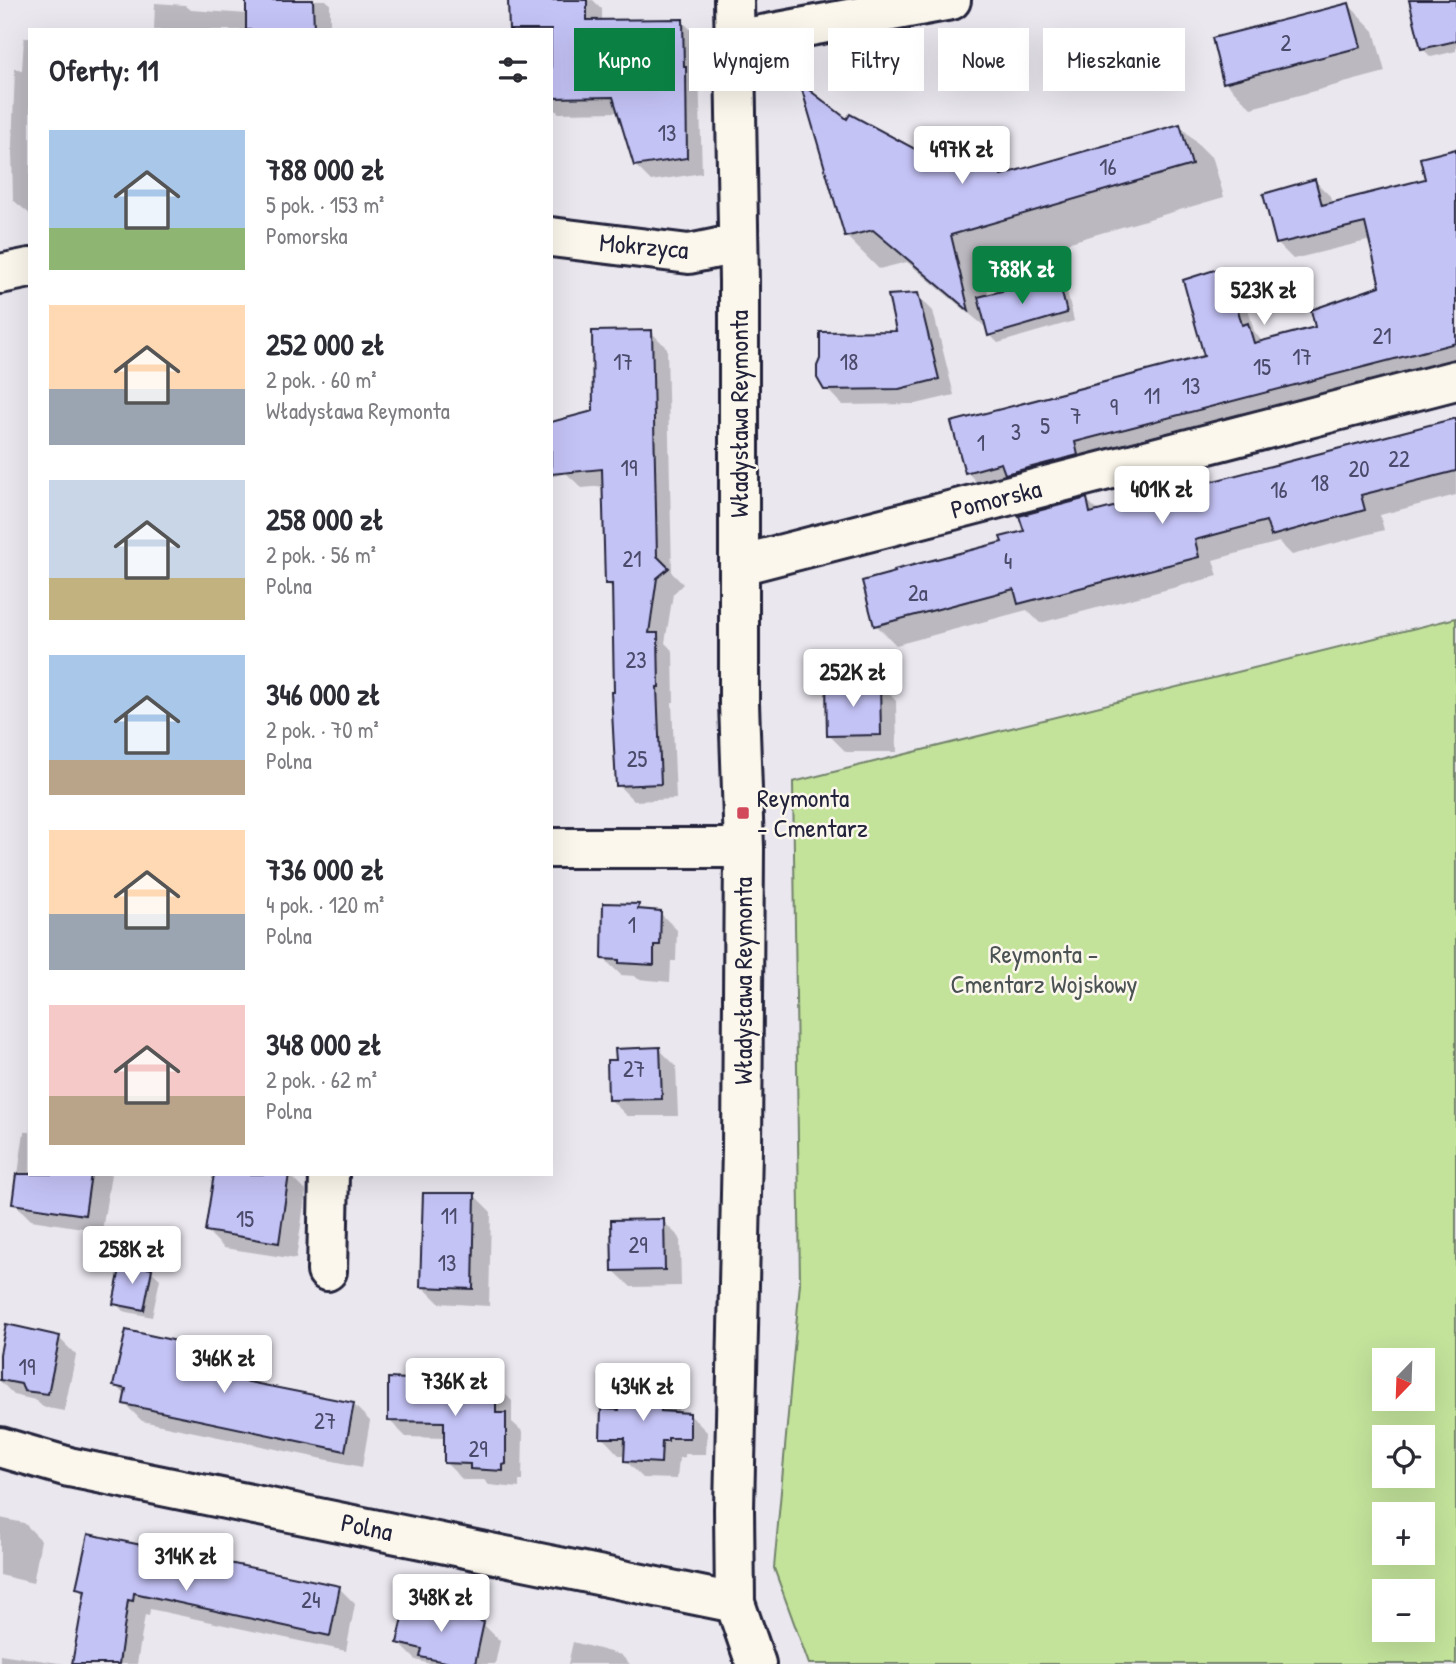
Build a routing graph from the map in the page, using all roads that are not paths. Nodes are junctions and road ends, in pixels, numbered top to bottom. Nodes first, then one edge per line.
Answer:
1 (734, 0) edge
2 (951, 0) edge
3 (735, 28) edge
4 (800, 28) edge
5 (736, 91) edge
6 (553, 237) edge
7 (737, 244) junction
8 (28, 268) edge
9 (0, 274) edge
10 (1456, 380) edge
11 (740, 565) junction
12 (553, 848) edge
13 (744, 848) junction
14 (329, 1176) edge
15 (327, 1270) dead end
16 (0, 1447) edge
17 (735, 1603) junction
18 (756, 1664) edge

1 - 3 street, Władysława Reymonta
2 - 4 street
5 - 7 street, Władysława Reymonta
6 - 7 street, Mokrzyca
7 - 11 street, Władysława Reymonta
8 - 9 street
10 - 11 street, Pomorska
11 - 13 street, Władysława Reymonta
12 - 13 street
13 - 17 street, Władysława Reymonta
14 - 15 street
16 - 17 street, Polna
17 - 18 street, Władysława Reymonta

